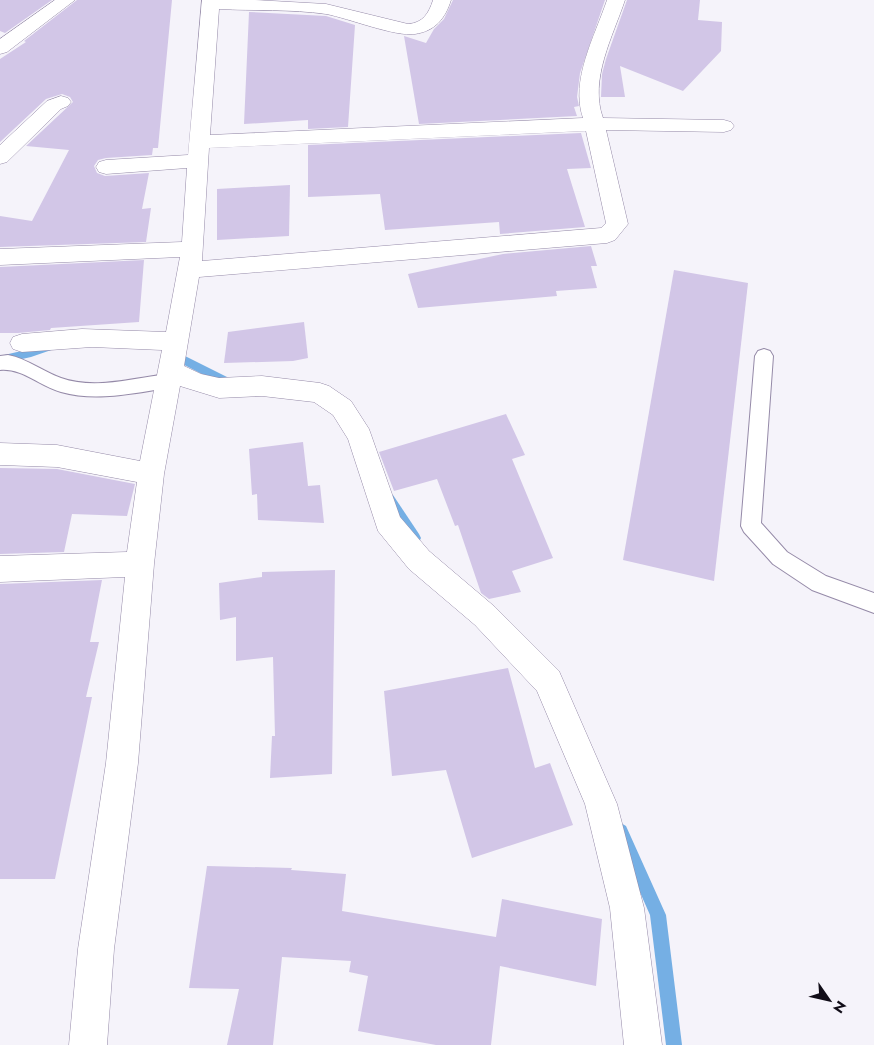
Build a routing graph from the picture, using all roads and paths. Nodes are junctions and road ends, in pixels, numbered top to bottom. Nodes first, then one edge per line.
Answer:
1 (66, 0) edge
2 (442, 0) edge
3 (616, 0) edge
4 (210, 1) edge
5 (323, 4) edge
6 (0, 48) edge
7 (61, 102) dead end
8 (595, 124) junction
9 (724, 126) dead end
10 (198, 152) junction
11 (0, 157) edge
12 (106, 167) dead end
13 (0, 257) edge
14 (191, 260) junction
15 (175, 340) junction
16 (22, 343) dead end
17 (764, 356) dead end
18 (0, 363) edge
19 (169, 376) junction
20 (0, 454) edge
21 (151, 474) junction
22 (140, 564) junction
23 (0, 569) edge
24 (874, 603) edge
25 (88, 1045) edge
26 (643, 1045) edge

1 - 6 street
2 - 5 street
3 - 8 street
4 - 5 street
4 - 10 street
7 - 11 street
8 - 9 street
8 - 10 street
8 - 14 street
10 - 12 street
10 - 14 street
13 - 14 street
14 - 15 street
15 - 16 street
15 - 19 street
17 - 24 lane
18 - 19 lane
19 - 21 street
19 - 26 street
20 - 21 street
21 - 22 street
22 - 23 street
22 - 25 street

